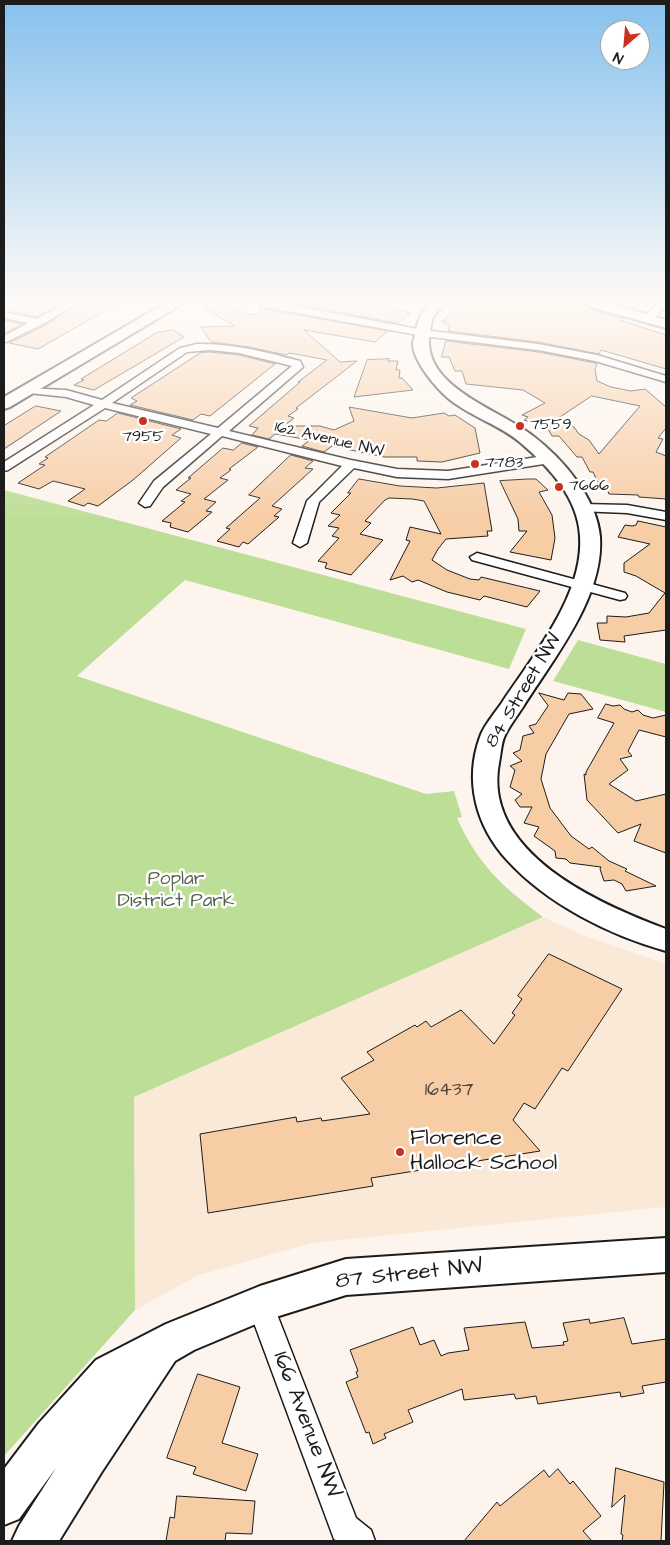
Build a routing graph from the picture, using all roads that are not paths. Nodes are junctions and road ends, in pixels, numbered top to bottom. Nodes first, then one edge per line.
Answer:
1 (23, 376) edge
2 (53, 376) edge
3 (145, 376) edge
4 (287, 376) edge
5 (437, 376) edge
6 (6, 386) edge
7 (29, 390) junction
8 (4, 404) edge
9 (103, 404) junction
10 (218, 432) junction
11 (550, 459) junction
12 (351, 464) junction
13 (4, 467) edge
14 (144, 503) dead end
15 (583, 508) junction
16 (666, 516) edge
17 (300, 543) dead end
18 (477, 557) dead end
19 (582, 586) junction
20 (620, 596) dead end
21 (666, 940) edge
22 (666, 1255) edge
23 (260, 1304) junction
24 (163, 1346) junction
25 (4, 1504) edge
26 (34, 1541) edge
27 (360, 1541) edge

1 - 6 street
2 - 7 street
3 - 9 street
4 - 10 street
5 - 11 street, 84 Street NW
6 - 7 street
7 - 8 street
7 - 9 street, 162 Avenue NW
9 - 10 street, 162 Avenue NW
9 - 13 street
10 - 12 street, 162 Avenue NW
10 - 14 street
11 - 12 street, 162 Avenue NW
11 - 15 street, 84 Street NW
12 - 17 street
15 - 16 street
15 - 19 street, 84 Street NW
18 - 19 street
19 - 20 street
19 - 21 street, 84 Street NW
22 - 23 street, 87 Street NW
23 - 24 street, 87 Street NW
23 - 27 street, 166 Avenue NW
24 - 25 street, 87 Street NW
24 - 26 street

